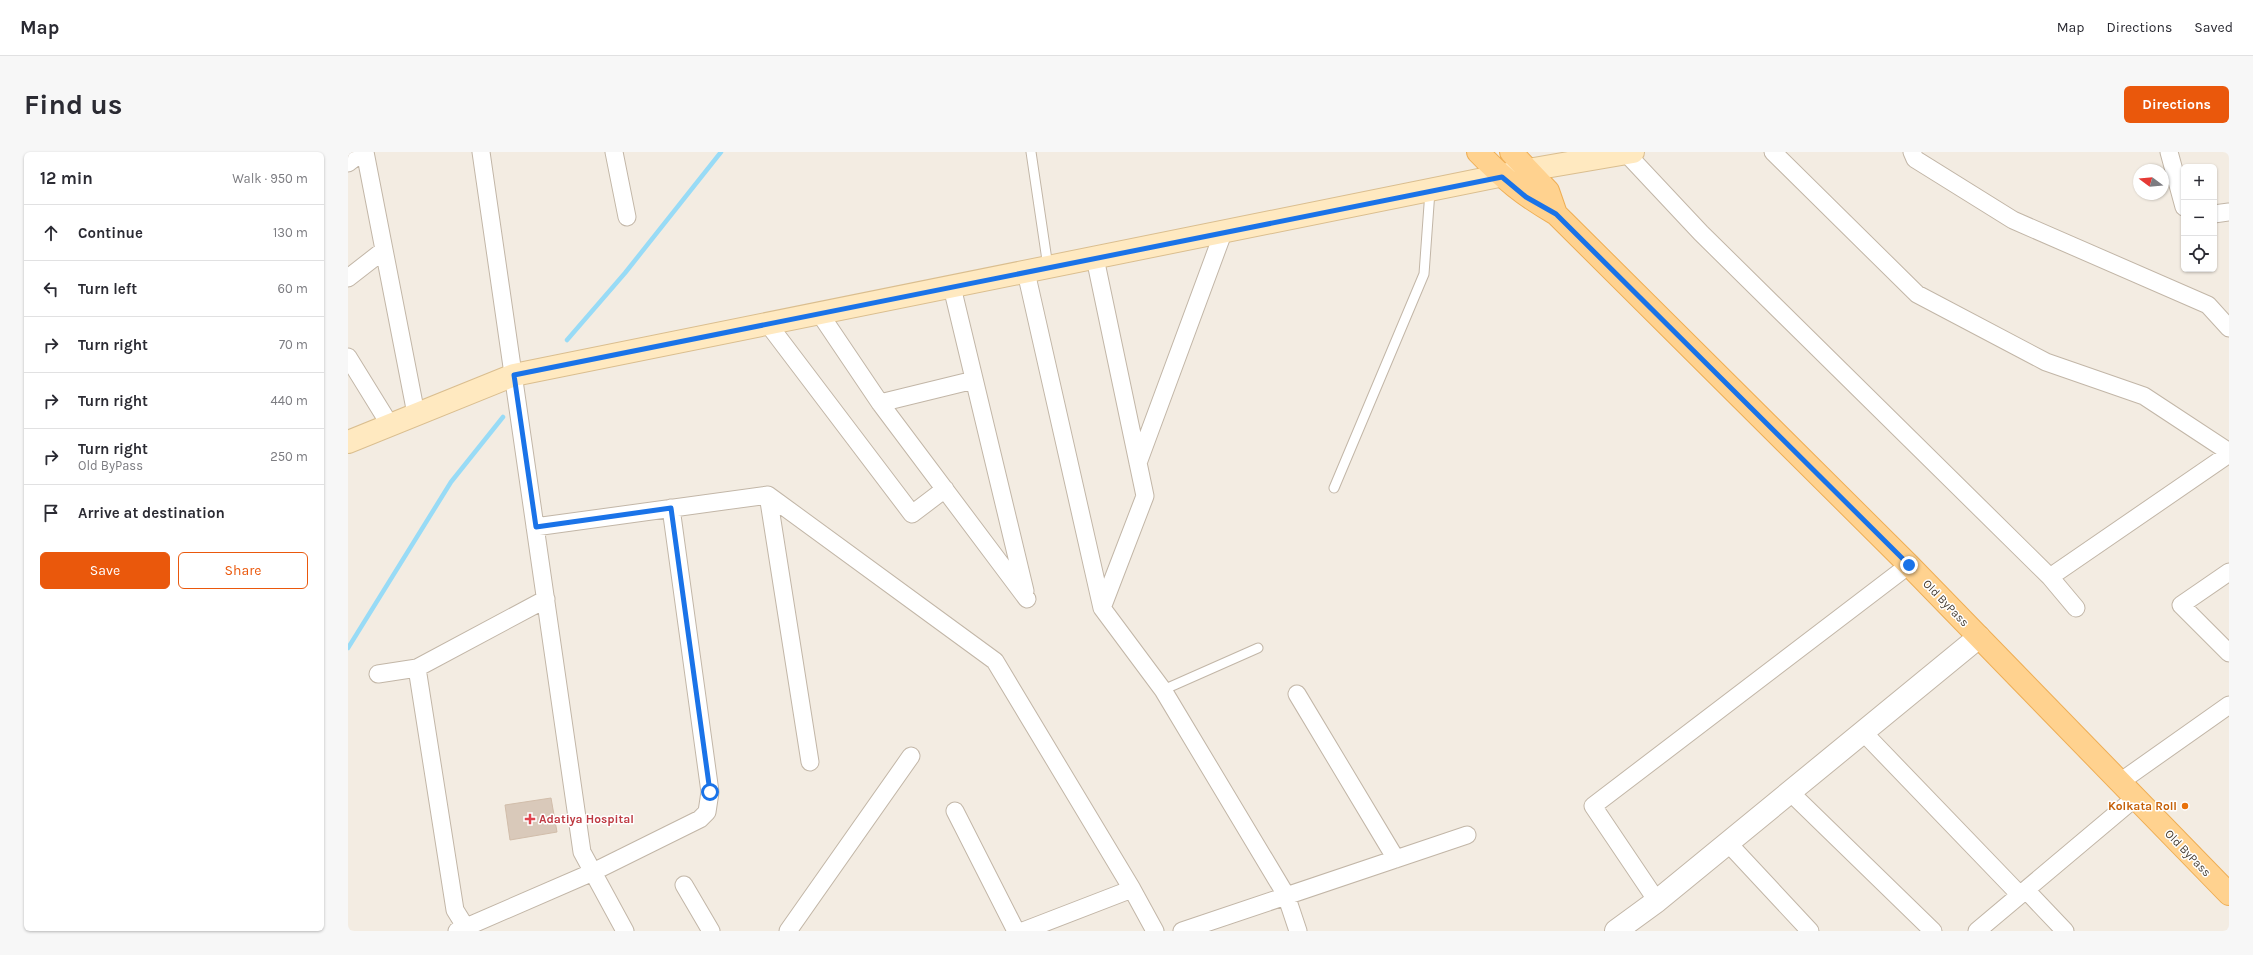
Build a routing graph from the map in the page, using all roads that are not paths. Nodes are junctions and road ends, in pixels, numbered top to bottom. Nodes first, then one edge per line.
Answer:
1 (363, 152) edge
2 (481, 152) edge
3 (614, 152) edge
4 (1031, 152) edge
5 (1478, 152) edge
6 (1511, 152) edge
7 (1628, 152) edge
8 (1773, 152) edge
9 (1912, 152) edge
10 (2169, 152) edge
11 (348, 163) edge
12 (1528, 170) junction
13 (1502, 177) junction
14 (1430, 191) junction
15 (2182, 200) edge
16 (2229, 212) edge
17 (1556, 214) junction
18 (2217, 214) edge
19 (627, 217) dead end
20 (1224, 233) junction
21 (384, 250) junction
22 (1095, 258) junction
23 (1048, 268) junction
24 (1026, 272) junction
25 (348, 278) edge
26 (952, 287) junction
27 (820, 314) junction
28 (768, 324) junction
29 (2229, 328) edge
30 (348, 357) edge
31 (514, 375) junction
32 (974, 380) junction
33 (880, 403) junction
34 (416, 414) junction
35 (390, 425) junction
36 (348, 442) edge
37 (2229, 453) edge
38 (1138, 462) junction
39 (1334, 488) dead end
40 (945, 489) junction
41 (768, 495) junction
42 (671, 508) junction
43 (536, 527) junction
44 (1909, 565) junction
45 (2229, 572) edge
46 (2050, 577) junction
47 (546, 598) junction
48 (1102, 608) junction
49 (2076, 608) dead end
50 (1979, 637) junction
51 (1258, 648) dead end
52 (2229, 652) edge
53 (417, 668) junction
54 (378, 674) dead end
55 (1163, 690) junction
56 (1297, 694) dead end
57 (2229, 705) edge
58 (1863, 732) junction
59 (911, 756) dead end
60 (810, 762) dead end
61 (2120, 782) junction
62 (1790, 792) junction
63 (2135, 798) junction
64 (955, 811) dead end
65 (1467, 835) dead end
66 (1728, 843) junction
67 (1396, 859) junction
68 (593, 872) junction
69 (684, 885) dead end
70 (1132, 889) junction
71 (2023, 892) junction
72 (2229, 894) edge
73 (1286, 895) junction
74 (1657, 901) junction
75 (464, 930) edge
76 (625, 931) edge
77 (711, 931) edge
78 (788, 931) edge
79 (1016, 931) edge
80 (1023, 931) edge
81 (1155, 931) edge
82 (1182, 931) edge
83 (1298, 931) edge
84 (1616, 931) edge
85 (1810, 931) edge
86 (1933, 931) edge
87 (1977, 931) edge
88 (2065, 931) edge

1 - 11 street
1 - 21 street
2 - 31 street
3 - 19 street
4 - 23 lane
5 - 13 main road, Old ByPass
6 - 12 main road, Old ByPass
7 - 12 main road
7 - 46 street
8 - 37 street
9 - 29 street
10 - 15 street
12 - 13 main road
12 - 17 main road, Old ByPass
13 - 14 main road
13 - 17 main road, Old ByPass
14 - 20 main road
14 - 39 lane
16 - 18 street
17 - 44 main road, Old ByPass
20 - 22 main road
20 - 38 street
21 - 25 street
21 - 34 street
22 - 23 main road
22 - 38 street
23 - 24 main road
24 - 26 main road
24 - 48 street
26 - 27 main road
26 - 32 street
27 - 28 main road
27 - 33 street
28 - 31 main road
28 - 40 street
30 - 35 street
31 - 34 main road
31 - 43 street
32 - 33 street
32 - 40 street
33 - 40 street
34 - 35 main road
35 - 36 main road
37 - 46 street
38 - 48 street
41 - 42 street
41 - 60 street
41 - 70 street
42 - 43 street
42 - 68 street
43 - 47 street
44 - 50 main road, Old ByPass
44 - 74 street
45 - 52 street
46 - 49 street
47 - 53 street
47 - 68 street
48 - 55 street
50 - 58 street
50 - 61 main road, Old ByPass
51 - 55 lane
53 - 54 street
53 - 75 street
55 - 73 street
56 - 67 street
57 - 61 street
58 - 62 street
58 - 71 street
59 - 78 street
61 - 63 main road, Old ByPass
62 - 66 street
62 - 86 street
63 - 71 street
63 - 72 main road, Old ByPass
64 - 79 street
65 - 67 street
66 - 74 street
66 - 85 street
67 - 73 street
68 - 75 street
68 - 76 street
69 - 77 street
70 - 80 street
70 - 81 street
71 - 87 street
71 - 88 street
73 - 82 street
73 - 83 street
74 - 84 street

